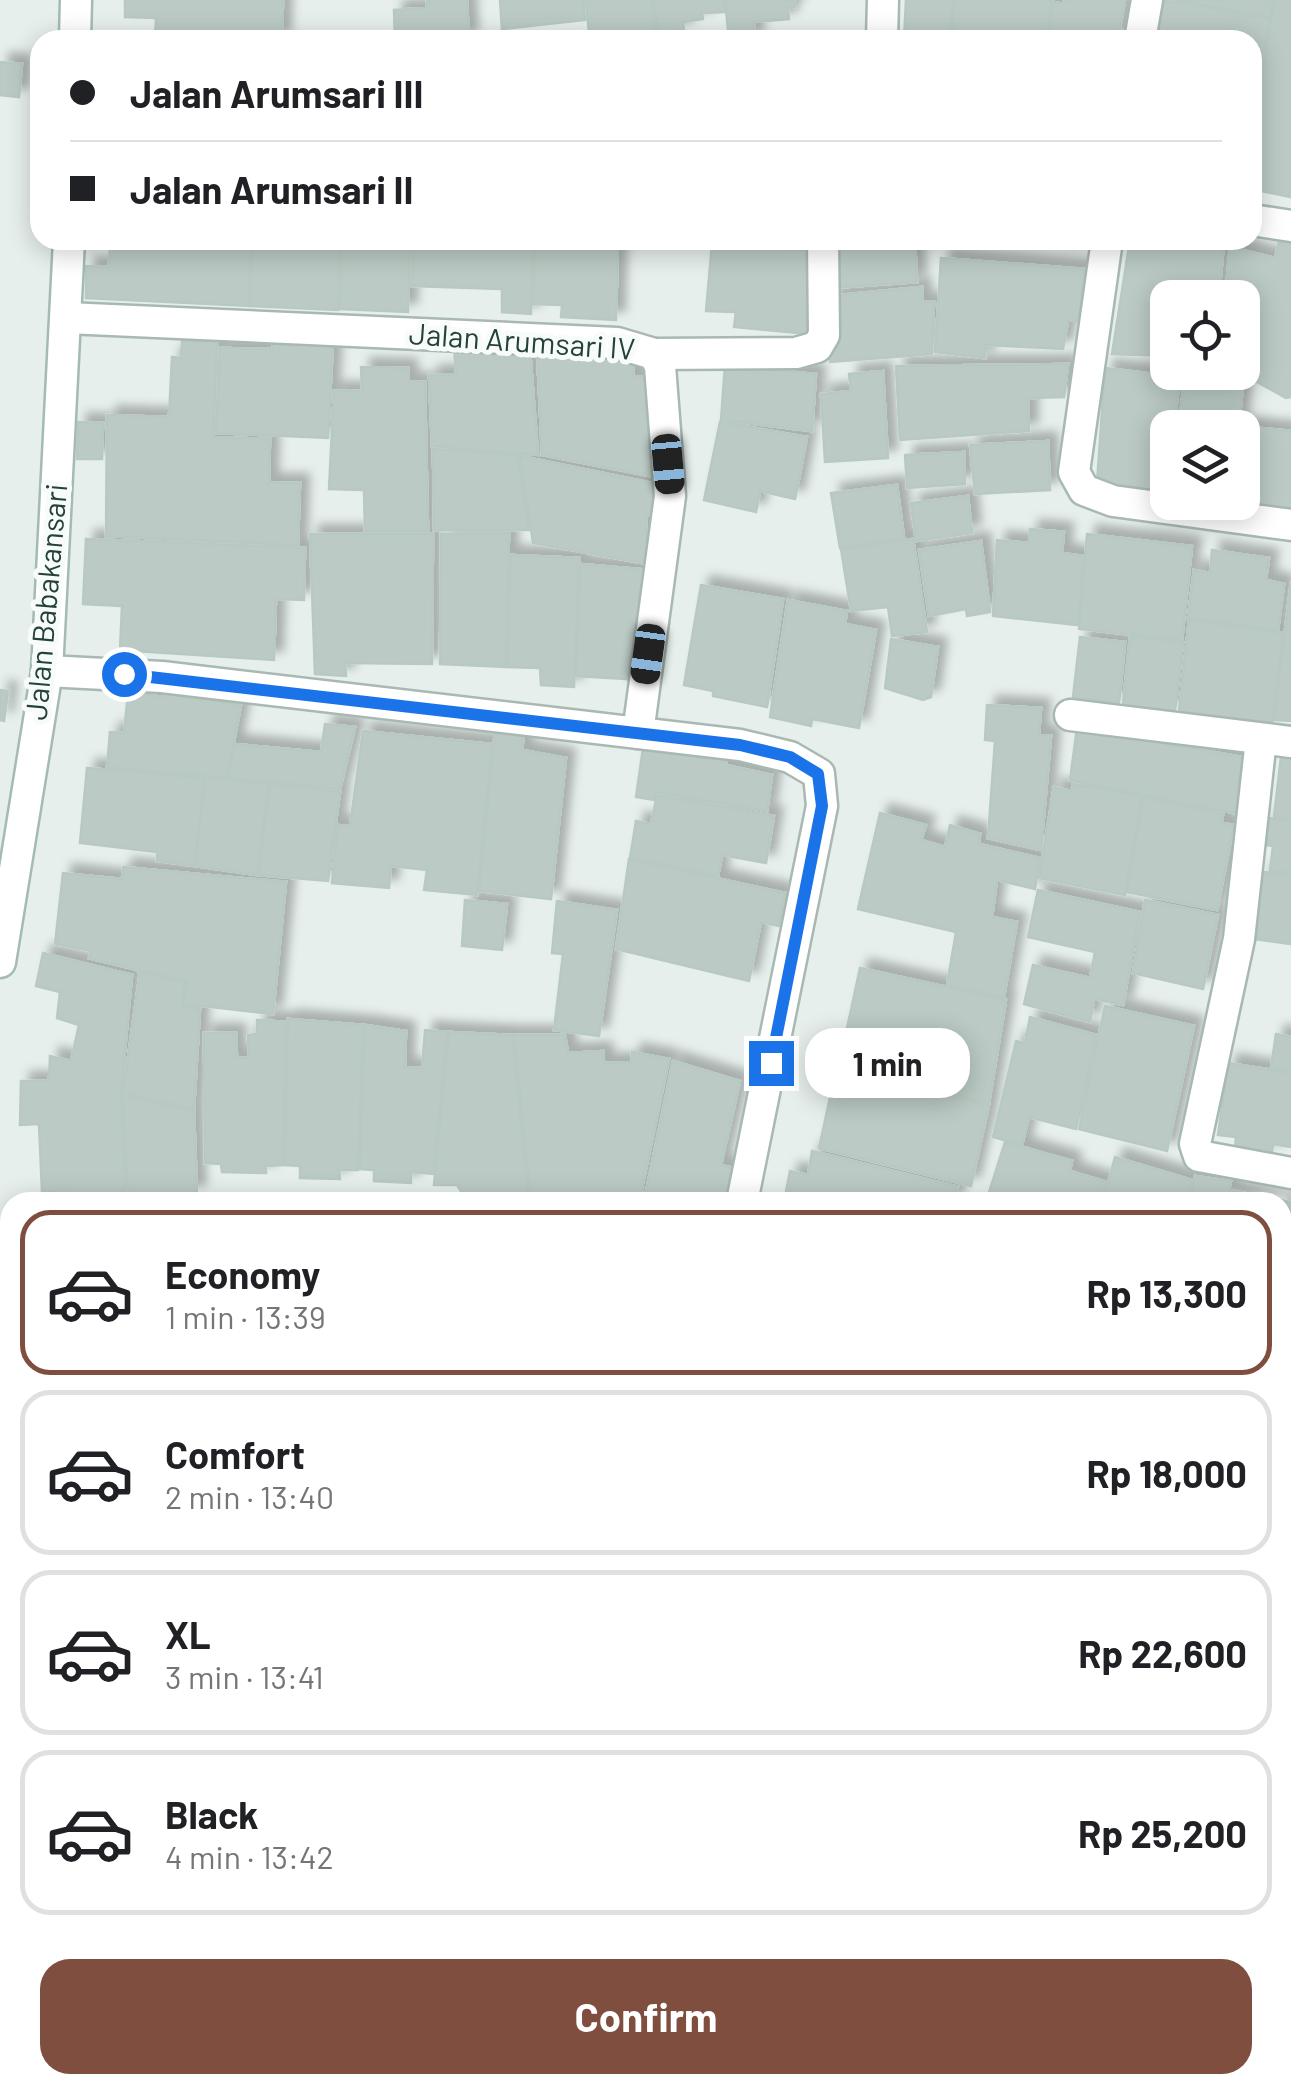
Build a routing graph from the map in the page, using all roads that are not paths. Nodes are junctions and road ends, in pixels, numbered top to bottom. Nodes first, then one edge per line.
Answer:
1 (76, 0) edge
2 (883, 0) edge
3 (1146, 0) edge
4 (75, 30) edge
5 (882, 30) edge
6 (1142, 30) edge
7 (1262, 222) edge
8 (1291, 226) edge
9 (69, 250) edge
10 (823, 250) edge
11 (1107, 250) edge
12 (67, 318) junction
13 (654, 354) junction
14 (1291, 525) edge
15 (47, 671) junction
16 (1070, 715) dead end
17 (638, 733) junction
18 (1276, 741) edge
19 (6, 896) edge
20 (0, 962) edge
21 (1291, 1173) edge
22 (744, 1192) edge

1 - 4 street
2 - 5 street
3 - 6 street
7 - 8 street
9 - 12 street, Jalan Babakansari
10 - 13 street
11 - 14 street
12 - 13 street, Jalan Arumsari IV
12 - 15 street, Jalan Babakansari
13 - 17 street, Jalan Arumsari IV
15 - 17 street
15 - 19 street, Jalan Babakansari
16 - 18 street
17 - 22 street
18 - 21 street
19 - 20 street, Jalan Babakansari

